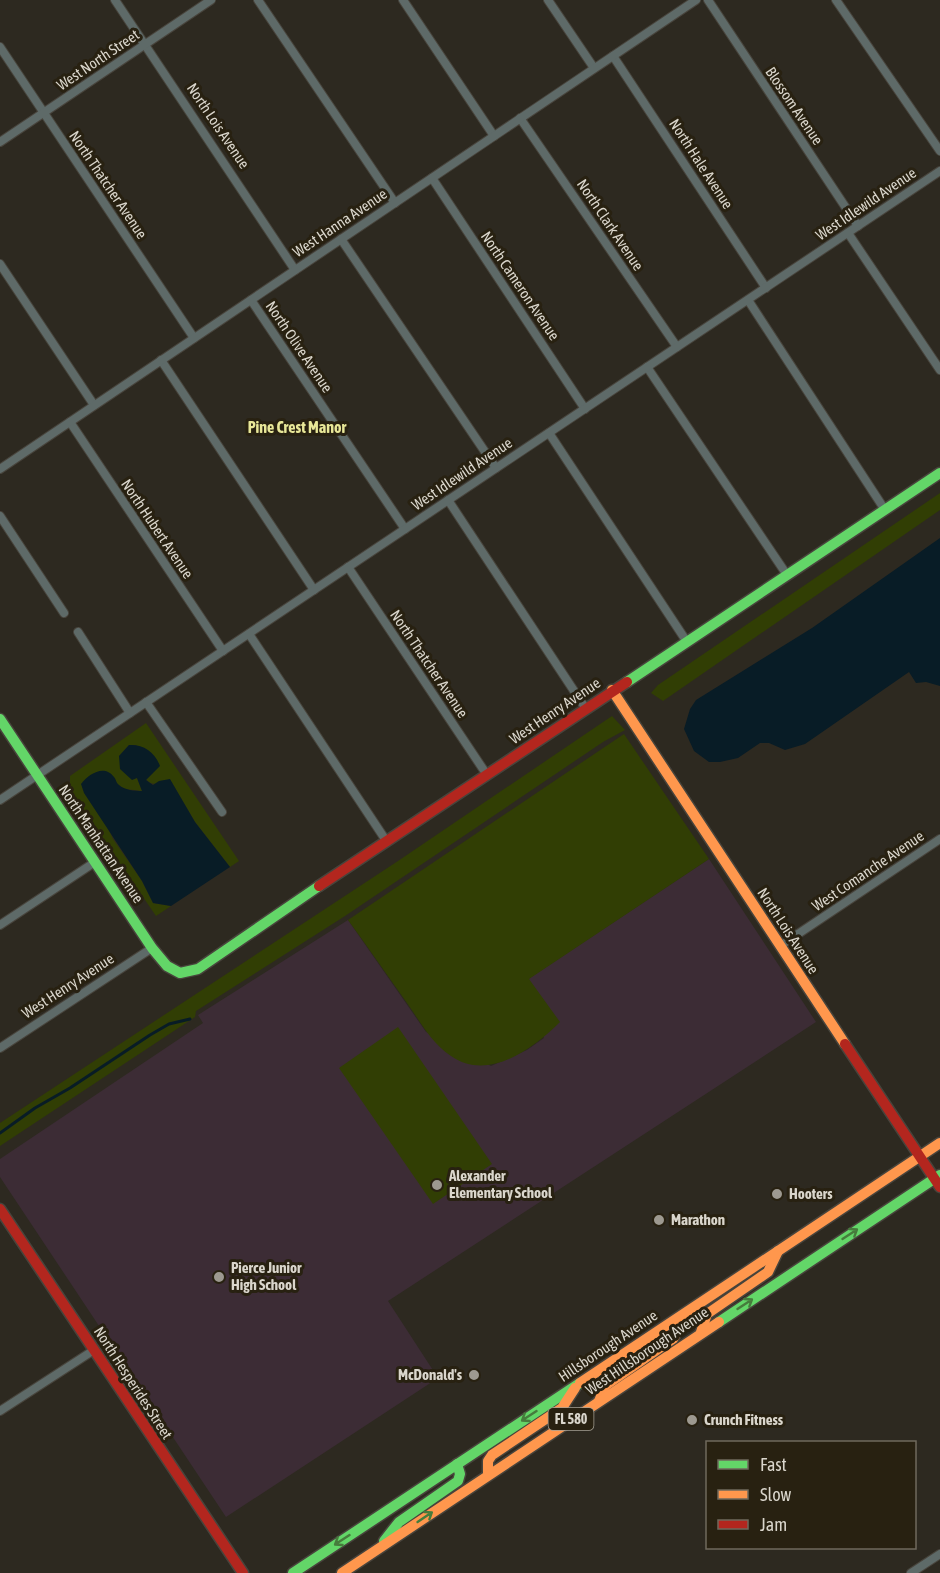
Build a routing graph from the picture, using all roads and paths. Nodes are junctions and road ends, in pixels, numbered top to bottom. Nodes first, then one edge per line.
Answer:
1 (115, 0) edge
2 (211, 0) edge
3 (258, 0) edge
4 (404, 0) edge
5 (548, 0) edge
6 (708, 0) edge
7 (836, 0) edge
8 (694, 1) edge
9 (145, 44) junction
10 (0, 47) edge
11 (613, 56) junction
12 (594, 68) junction
13 (44, 112) junction
14 (520, 118) junction
15 (494, 136) junction
16 (0, 142) edge
17 (940, 151) edge
18 (940, 171) edge
19 (432, 178) junction
20 (395, 203) junction
21 (858, 226) junction
22 (848, 233) junction
23 (341, 239) junction
24 (0, 264) edge
25 (296, 270) junction
26 (766, 288) junction
27 (251, 300) junction
28 (748, 300) junction
29 (194, 338) junction
30 (677, 347) junction
31 (161, 360) junction
32 (647, 367) junction
33 (940, 370) edge
34 (94, 405) junction
35 (585, 409) junction
36 (70, 422) junction
37 (549, 433) junction
38 (496, 468) junction
39 (0, 469) edge
40 (940, 473) edge
41 (448, 500) junction
42 (885, 510) junction
43 (0, 516) edge
44 (405, 529) junction
45 (348, 567) junction
46 (787, 575) junction
47 (314, 590) junction
48 (64, 613) dead end
49 (78, 632) dead end
50 (249, 634) junction
51 (687, 642) junction
52 (223, 651) junction
53 (612, 690) junction
54 (146, 702) junction
55 (586, 709) junction
56 (130, 713) junction
57 (0, 718) edge
58 (37, 775) junction
59 (487, 775) junction
60 (0, 800) edge
61 (222, 812) dead end
62 (940, 839) edge
63 (387, 842) junction
64 (95, 862) junction
65 (0, 925) edge
66 (780, 946) junction
67 (152, 948) junction
68 (186, 972) joint
69 (0, 1048) edge
70 (940, 1143) edge
71 (920, 1157) junction
72 (938, 1180) edge
73 (0, 1209) edge
74 (779, 1250) junction
75 (689, 1310) junction
76 (702, 1332) junction
77 (94, 1350) junction
78 (577, 1385) junction
79 (599, 1401) junction
80 (0, 1412) edge
81 (457, 1464) junction
82 (488, 1475) junction
83 (380, 1547) junction
84 (940, 1554) edge
85 (243, 1573) edge
86 (292, 1573) edge
87 (342, 1573) edge
88 (911, 1573) edge

1 - 9 street, North Lois Avenue
2 - 9 street, West North Street
3 - 20 street
4 - 15 street
5 - 12 street
6 - 21 street, Blossom Avenue
7 - 17 street
8 - 11 street, West Hanna Avenue
9 - 13 street, West North Street
9 - 25 street, North Lois Avenue
10 - 13 street, North Thatcher Avenue
11 - 12 street, West Hanna Avenue
11 - 26 street, North Hale Avenue
12 - 14 street, West Hanna Avenue
13 - 16 street, West North Street
13 - 29 street, North Thatcher Avenue
14 - 15 street, West Hanna Avenue
14 - 30 street, North Clark Avenue
15 - 19 street, West Hanna Avenue
18 - 21 street, West Idlewild Avenue
19 - 20 street, West Hanna Avenue
19 - 35 street, North Cameron Avenue
20 - 23 street, West Hanna Avenue
21 - 22 street, West Idlewild Avenue
22 - 26 street, West Idlewild Avenue
22 - 33 street
23 - 25 street, West Hanna Avenue
23 - 38 street
24 - 34 street
25 - 27 street, West Hanna Avenue
26 - 28 street, West Idlewild Avenue
27 - 29 street, West Hanna Avenue
27 - 44 street, North Olive Avenue
28 - 30 street, West Idlewild Avenue
28 - 42 street
29 - 31 street, West Hanna Avenue
30 - 32 street, West Idlewild Avenue
31 - 34 street, West Hanna Avenue
31 - 47 street
32 - 35 street, West Idlewild Avenue
32 - 46 street
34 - 36 street, West Hanna Avenue
35 - 37 street, West Idlewild Avenue
36 - 39 street, West Hanna Avenue
36 - 52 street, North Hubert Avenue
37 - 38 street, West Idlewild Avenue
37 - 51 street
38 - 41 street, West Idlewild Avenue
40 - 42 street, West Henry Avenue
41 - 44 street, West Idlewild Avenue
41 - 55 street
42 - 46 street, West Henry Avenue
43 - 48 street
44 - 45 street, West Idlewild Avenue
45 - 47 street, West Idlewild Avenue
45 - 59 street, North Thatcher Avenue
46 - 51 street, West Henry Avenue
47 - 50 street, West Idlewild Avenue
49 - 56 street
50 - 52 street, West Idlewild Avenue
50 - 63 street
51 - 53 street, West Henry Avenue
52 - 54 street, West Idlewild Avenue
53 - 55 street, West Henry Avenue
53 - 66 street, North Lois Avenue
54 - 56 street, West Idlewild Avenue
54 - 61 street
55 - 59 street, West Henry Avenue
56 - 58 street, West Idlewild Avenue
57 - 58 street, North Manhattan Avenue
58 - 60 street, West Idlewild Avenue
58 - 64 street, North Manhattan Avenue
59 - 63 street, West Henry Avenue
62 - 66 street, West Comanche Avenue
63 - 68 street, West Henry Avenue
64 - 65 street
64 - 67 street, North Manhattan Avenue
66 - 71 street, North Lois Avenue
67 - 68 street, North Manhattan Avenue
67 - 69 street, West Henry Avenue
70 - 71 street, Hillsborough Avenue / FL 580
71 - 72 street, North Lois Avenue
71 - 74 street, Hillsborough Avenue / FL 580
76 -> 72 street, West Hillsborough Avenue / FL 580
73 - 77 street, North Hesperides Street
74 - 75 street, Hillsborough Avenue / FL 580
74 - 76 street
75 - 78 street, Hillsborough Avenue / FL 580
75 - 79 street
76 - 79 street, West Hillsborough Avenue / FL 580
77 - 80 street
77 - 85 street, North Hesperides Street
78 -> 81 street, Hillsborough Avenue / FL 580
78 - 82 street
79 - 82 street, West Hillsborough Avenue / FL 580
81 - 83 street
81 -> 86 street, Hillsborough Avenue / FL 580
83 -> 82 street, West Hillsborough Avenue / FL 580
83 - 87 street, West Hillsborough Avenue / FL 580
84 - 88 street

